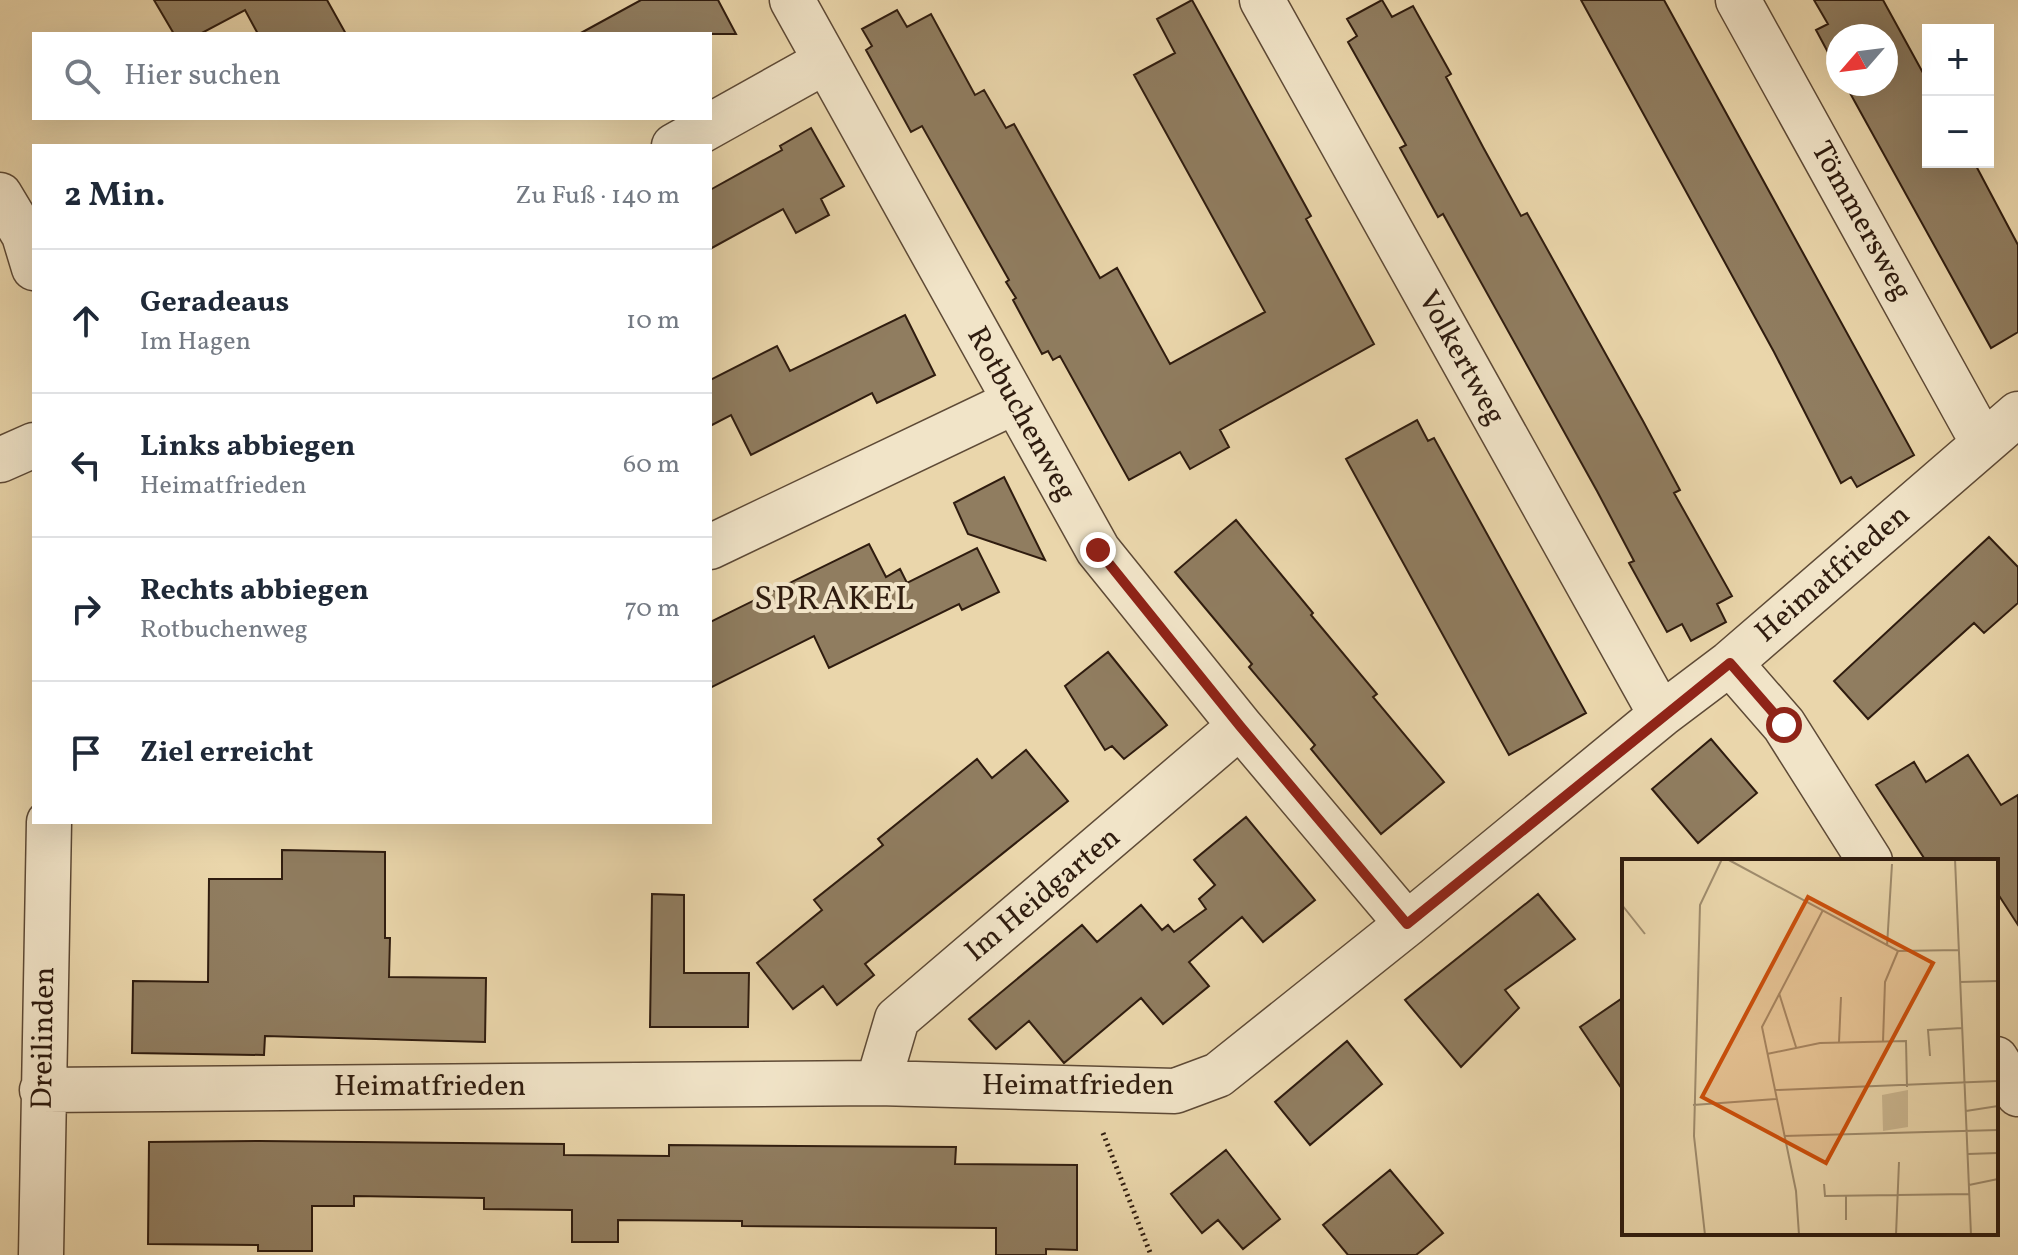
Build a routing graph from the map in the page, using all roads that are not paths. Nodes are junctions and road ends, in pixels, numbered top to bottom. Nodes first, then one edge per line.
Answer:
1 (792, 0) edge
2 (1262, 0) edge
3 (1738, 0) edge
4 (826, 61) junction
5 (678, 144) edge
6 (0, 195) edge
7 (32, 261) edge
8 (1014, 402) junction
9 (2018, 414) edge
10 (1983, 443) junction
11 (32, 446) edge
12 (0, 460) edge
13 (712, 546) edge
14 (1730, 663) junction
15 (1661, 715) junction
16 (1240, 726) junction
17 (49, 824) edge
18 (1869, 859) edge
19 (1407, 924) junction
20 (1998, 1062) edge
21 (878, 1083) junction
22 (42, 1090) junction
23 (2018, 1094) edge
24 (41, 1255) edge

1 - 4 street, Rotbuchenweg
2 - 15 street, Volkertweg
3 - 10 street, Tömmersweg
4 - 5 street
4 - 8 street, Rotbuchenweg
6 - 7 street
8 - 13 street
8 - 16 street, Rotbuchenweg
9 - 10 street, Heimatfrieden
10 - 14 street, Heimatfrieden
11 - 12 street
14 - 15 street, Heimatfrieden
14 - 18 street
15 - 19 street, Heimatfrieden
16 - 19 street, Rotbuchenweg
16 - 21 street, Im Heidgarten
17 - 22 street, Dreilinden
19 - 21 street, Heimatfrieden
20 - 23 street
21 - 22 street, Heimatfrieden
22 - 24 street, Dreilinden

